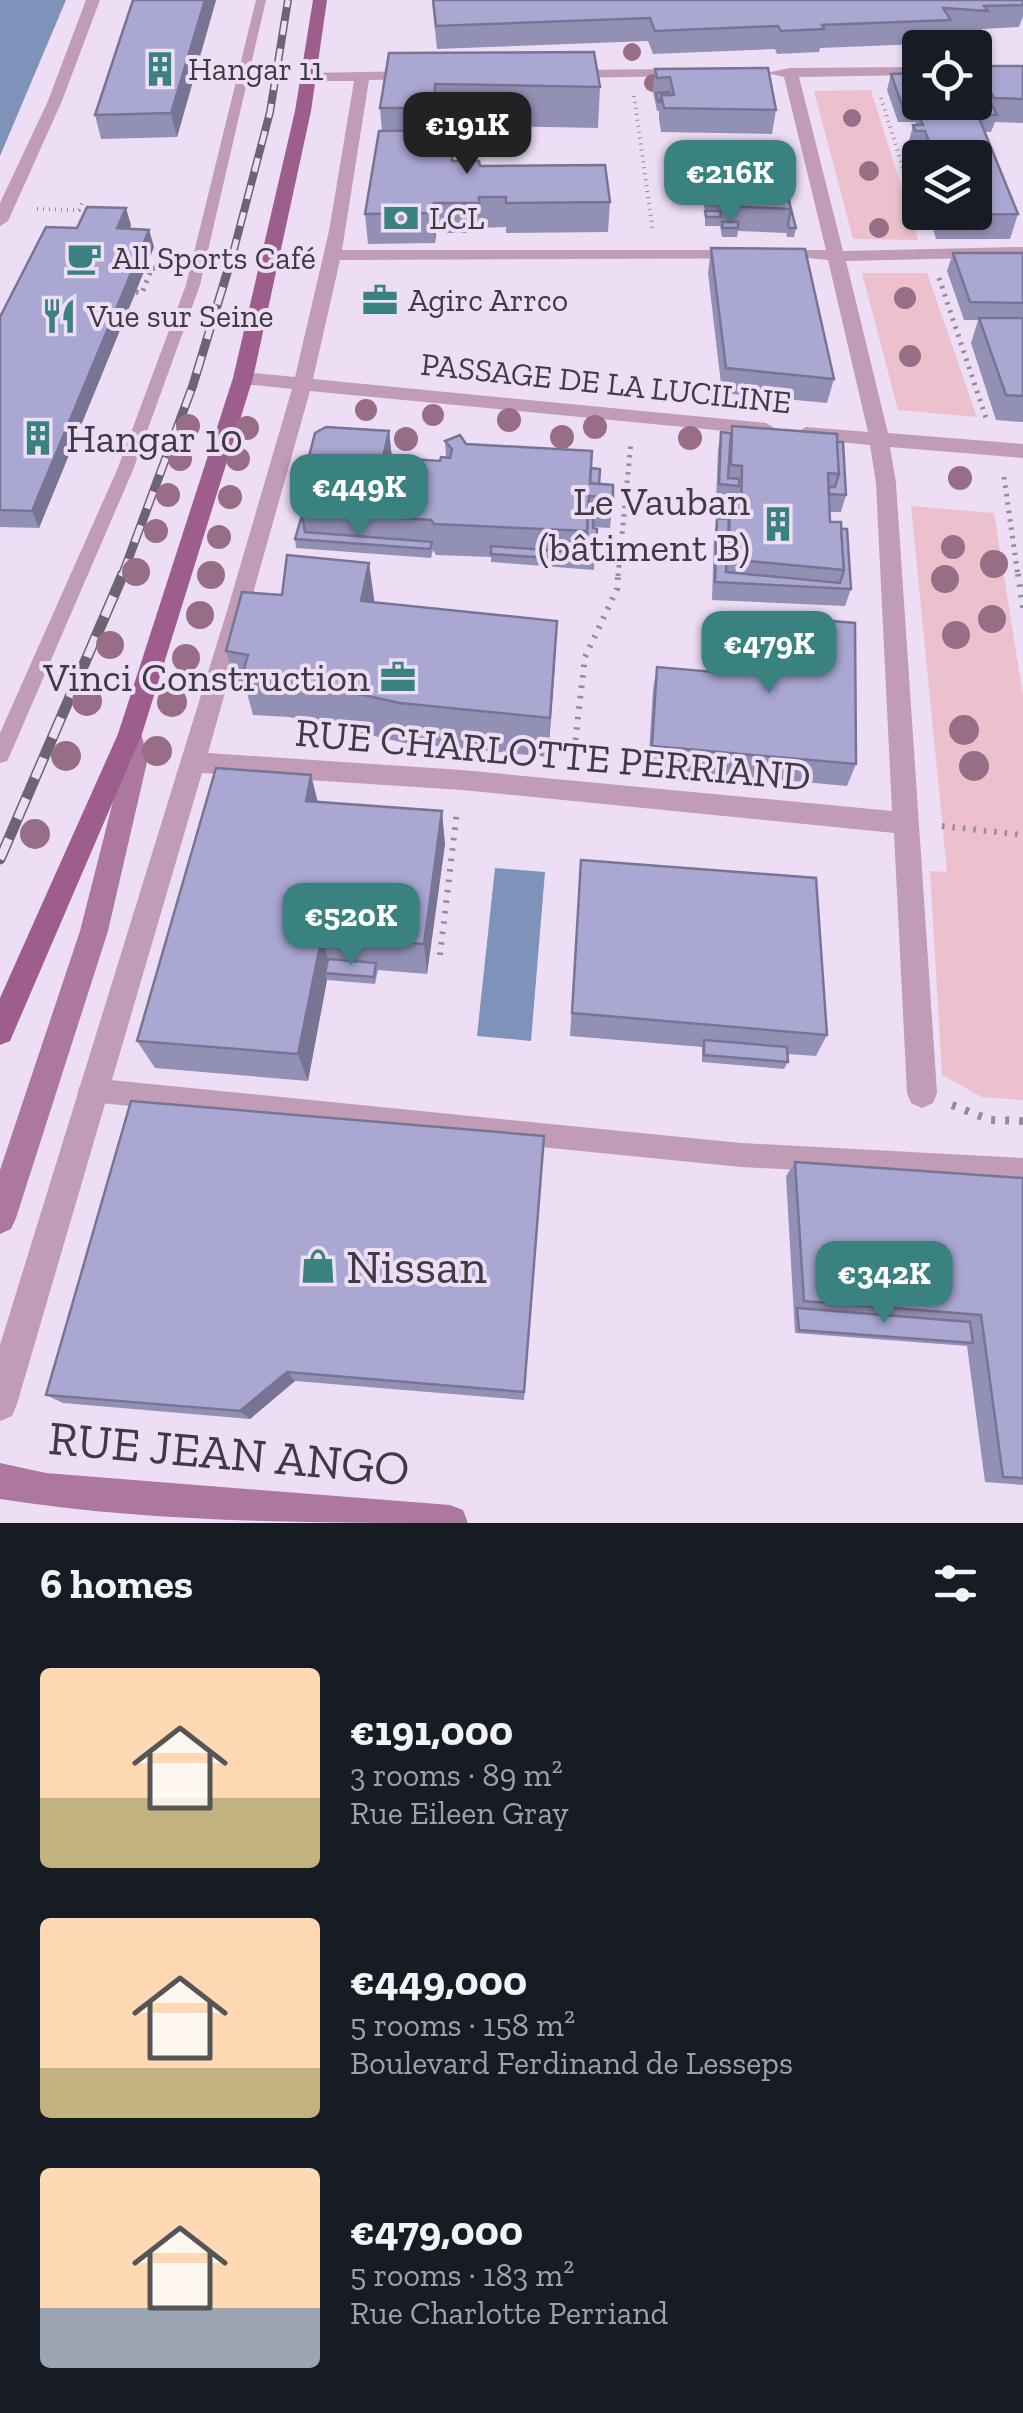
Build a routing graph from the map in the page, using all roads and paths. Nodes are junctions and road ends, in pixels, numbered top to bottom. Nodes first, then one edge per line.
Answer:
1 (93, 0) edge
2 (261, 0) edge
3 (320, 0) edge
4 (902, 71) edge
5 (762, 72) edge
6 (790, 72) junction
7 (700, 73) edge
8 (548, 74) edge
9 (362, 76) junction
10 (430, 76) edge
11 (308, 77) junction
12 (632, 88) dead end
13 (84, 199) dead end
14 (3, 215) edge
15 (1023, 252) edge
16 (656, 253) junction
17 (332, 255) junction
18 (836, 256) junction
19 (147, 283) dead end
20 (136, 292) edge
21 (243, 378) junction
22 (305, 384) junction
23 (633, 416) junction
24 (878, 438) junction
25 (1023, 451) edge
26 (1003, 470) dead end
27 (1023, 608) edge
28 (130, 734) junction
29 (0, 755) edge
30 (193, 762) junction
31 (462, 780) junction
32 (569, 792) junction
33 (920, 824) junction
34 (434, 831) edge
35 (454, 833) junction
36 (1023, 834) edge
37 (440, 955) dead end
38 (0, 1030) edge
39 (90, 1090) junction
40 (922, 1093) joint
41 (1023, 1121) edge
42 (1023, 1170) edge
43 (0, 1218) edge
44 (0, 1404) edge
45 (0, 1481) edge
46 (450, 1523) edge

1 - 14 street
2 - 29 lane
3 - 11 main road
4 - 6 street
5 - 6 street
6 - 18 street
7 - 8 street
9 - 10 street
9 - 11 street
9 - 17 street
11 - 21 main road
12 - 16 path
13 - 14 path
15 - 18 street
16 - 17 street
16 - 18 street
17 - 22 street
18 - 24 street
19 - 20 path
21 - 22 street, PASSAGE DE LA LUCILINE
21 - 28 main road
22 - 23 street, PASSAGE DE LA LUCILINE
22 - 30 street
23 - 24 street, PASSAGE DE LA LUCILINE
23 - 32 path
24 - 25 street, PASSAGE DE LA LUCILINE
24 - 33 street
26 - 27 path
28 - 38 main road
28 - 43 street
30 - 31 street, RUE CHARLOTTE PERRIAND
30 - 39 street
31 - 32 street, RUE CHARLOTTE PERRIAND
31 - 35 path
32 - 33 street, RUE CHARLOTTE PERRIAND
33 - 36 path
33 - 40 street
34 - 35 path
35 - 37 path
39 - 42 lane
39 - 44 street
40 - 41 path
45 - 46 street, RUE JEAN ANGO

